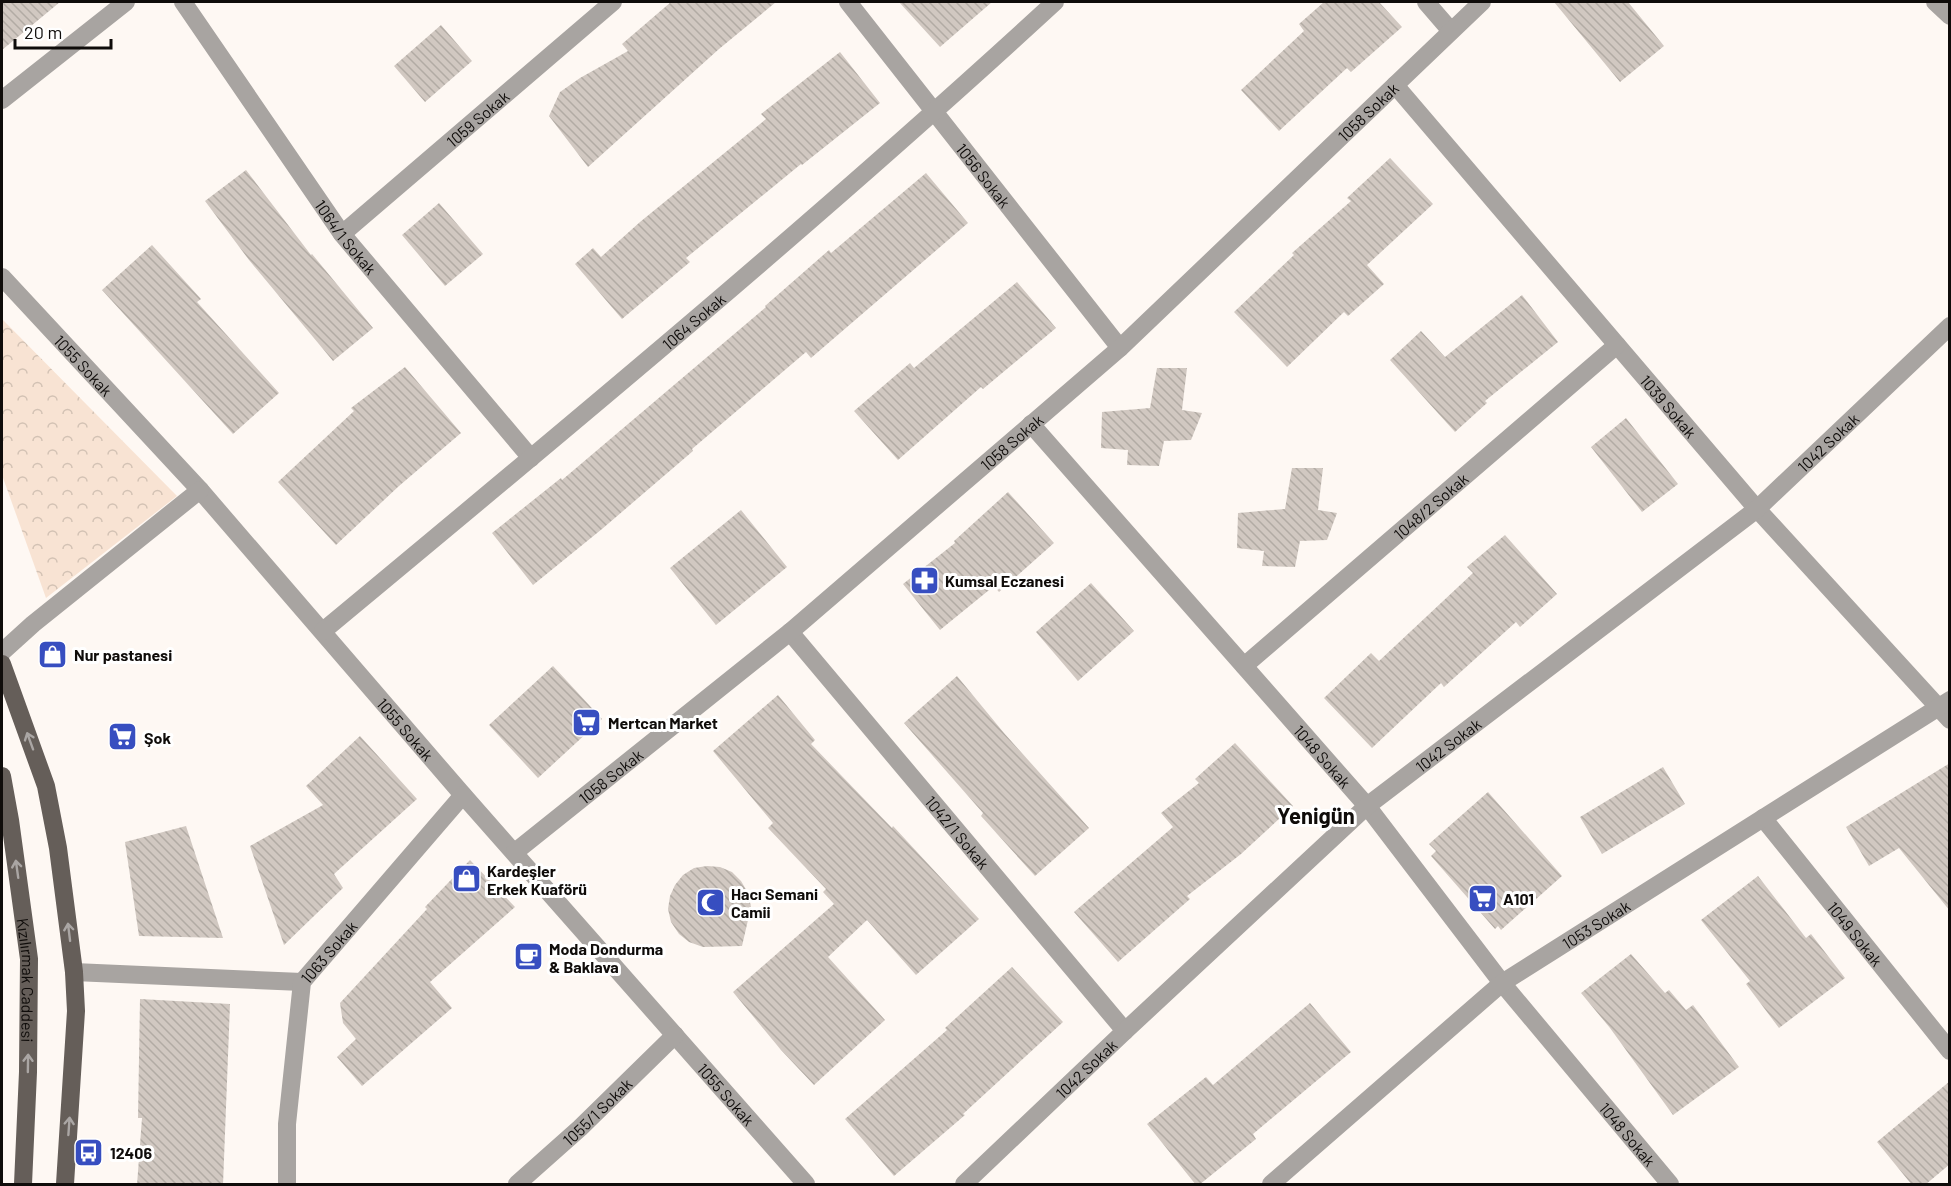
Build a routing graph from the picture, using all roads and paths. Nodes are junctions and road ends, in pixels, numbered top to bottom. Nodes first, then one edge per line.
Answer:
1 (126, 2) edge
2 (183, 2) edge
3 (613, 2) edge
4 (848, 2) edge
5 (1055, 2) edge
6 (1426, 2) edge
7 (1482, 2) edge
8 (1935, 2) edge
9 (1950, 16) edge
10 (1451, 31) junction
11 (1395, 85) junction
12 (2, 100) edge
13 (935, 112) junction
14 (342, 234) junction
15 (2, 277) edge
16 (1950, 326) edge
17 (1617, 345) junction
18 (1120, 348) junction
19 (1031, 424) junction
20 (531, 458) junction
21 (200, 490) junction
22 (1757, 509) junction
23 (323, 631) junction
24 (790, 632) junction
25 (2, 652) edge
26 (2, 664) edge
27 (1244, 666) junction
28 (1946, 709) edge
29 (2, 776) edge
30 (463, 795) junction
31 (1367, 806) junction
32 (1763, 818) junction
33 (515, 852) junction
34 (74, 972) junction
35 (302, 982) junction
36 (1502, 983) junction
37 (1125, 1031) junction
38 (675, 1035) junction
39 (1950, 1051) edge
40 (23, 1185) edge
41 (65, 1185) edge
42 (287, 1185) edge
43 (517, 1185) edge
44 (806, 1185) edge
45 (964, 1185) edge
46 (1270, 1185) edge
47 (1670, 1185) edge

1 - 12 street
2 - 14 street, 1064/1 Sokak
3 - 14 street, 1059 Sokak
4 - 13 street, 1056 Sokak
5 - 13 street, 1064 Sokak
6 - 10 street
7 - 10 street, 1058 Sokak
8 - 9 street
10 - 11 street, 1058 Sokak
11 - 17 street, 1039 Sokak
11 - 18 street, 1058 Sokak
13 - 18 street, 1056 Sokak
13 - 20 street, 1064 Sokak
14 - 20 street, 1064/1 Sokak
15 - 21 street, 1055 Sokak
16 - 22 street, 1042 Sokak
17 - 22 street, 1039 Sokak
17 - 27 street, 1048/2 Sokak
18 - 19 street, 1058 Sokak
19 - 24 street, 1058 Sokak
19 - 27 street, 1048 Sokak
20 - 23 street, 1064 Sokak
21 - 23 street, 1055 Sokak
21 - 25 street
22 - 28 street, 1039 Sokak
22 - 31 street, 1042 Sokak
23 - 30 street, 1055 Sokak
24 - 33 street, 1058 Sokak
24 - 37 street, 1042/1 Sokak
34 -> 26 main road
27 - 31 street, 1048 Sokak
28 - 32 street, 1053 Sokak
40 -> 29 main road, Kızılırmak Caddesi
30 - 33 street, 1055 Sokak
30 - 35 street, 1063 Sokak
31 - 36 street, 1048 Sokak
31 - 37 street, 1042 Sokak
32 - 36 street, 1053 Sokak
32 - 39 street, 1049 Sokak
33 - 38 street, 1055 Sokak
34 - 35 street
41 -> 34 main road
35 - 42 street, 1063 Sokak
36 - 46 street, 1053 Sokak
36 - 47 street, 1048 Sokak
37 - 45 street, 1042 Sokak
38 - 43 street, 1055/1 Sokak
38 - 44 street, 1055 Sokak

